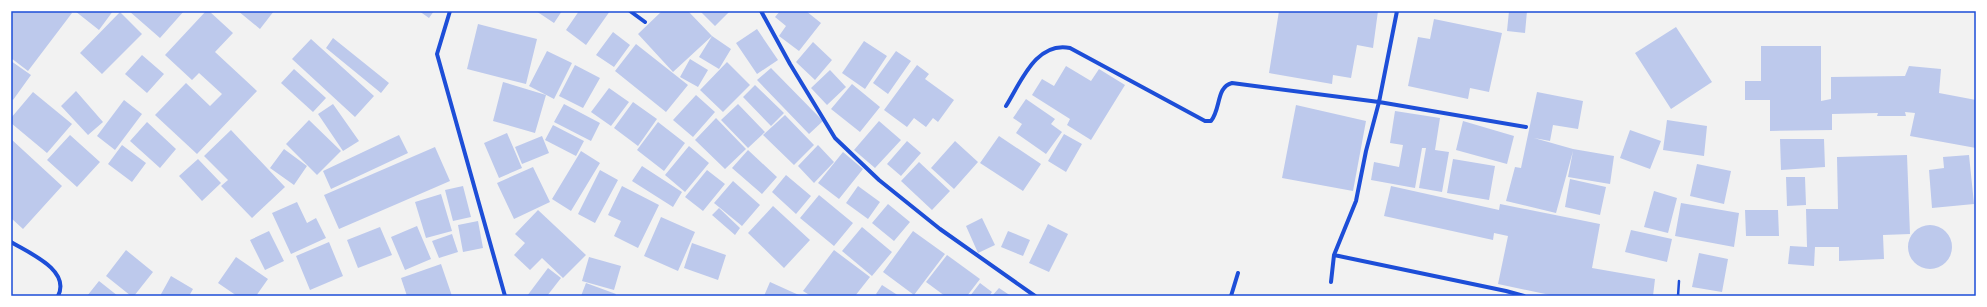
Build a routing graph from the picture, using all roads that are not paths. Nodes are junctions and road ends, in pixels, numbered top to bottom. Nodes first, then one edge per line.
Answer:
1 (450, 11) edge
2 (630, 11) edge
3 (761, 11) edge
4 (1397, 11) edge
5 (645, 22) dead end
6 (1379, 102) junction
7 (1006, 106) dead end
8 (1526, 127) dead end
9 (11, 242) edge
10 (1334, 255) junction
11 (1238, 274) dead end
12 (1331, 282) dead end
13 (58, 296) edge
14 (505, 296) edge
15 (1035, 296) edge
16 (1231, 296) edge
17 (1524, 296) edge

1 - 14 street
2 - 5 street
3 - 15 street
4 - 6 street
6 - 7 street
6 - 8 street
6 - 10 street
9 - 13 street
10 - 12 street
10 - 17 street
11 - 16 street

